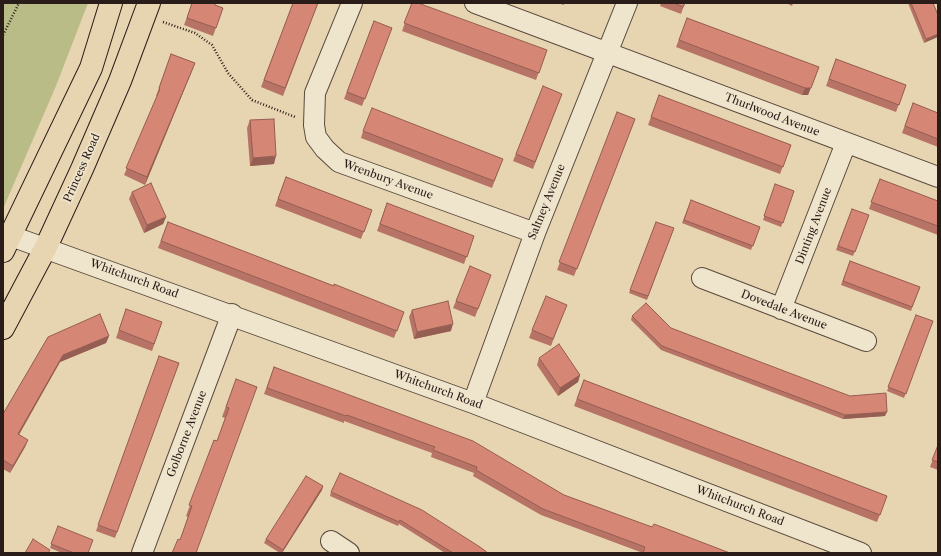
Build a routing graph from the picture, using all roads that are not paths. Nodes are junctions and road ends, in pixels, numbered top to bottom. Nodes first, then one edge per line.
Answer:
1 (111, 3) edge
2 (352, 3) edge
3 (475, 3) edge
4 (627, 3) edge
5 (147, 9) edge
6 (607, 53) junction
7 (846, 143) junction
8 (938, 177) edge
9 (535, 233) junction
10 (7, 244) edge
11 (46, 247) junction
12 (702, 278) dead end
13 (781, 309) junction
14 (232, 314) junction
15 (3, 328) edge
16 (866, 341) dead end
17 (473, 403) junction
18 (331, 542) dead end
19 (142, 553) edge
20 (349, 553) edge
21 (861, 553) edge

1 - 10 highway
2 - 9 street, Wrenbury Avenue
3 - 6 street
4 - 6 street, Saltney Avenue
5 - 11 highway, Princess Road
6 - 7 street, Thurlwood Avenue
6 - 9 street, Saltney Avenue
7 - 8 street, Thurlwood Avenue
7 - 13 street, Dinting Avenue
9 - 17 street, Saltney Avenue
10 - 11 street, Whitchurch Road
11 - 14 street, Whitchurch Road
11 - 15 highway, Princess Road
12 - 13 street, Dovedale Avenue
13 - 16 street, Dovedale Avenue
14 - 17 street, Whitchurch Road
14 - 19 street, Golborne Avenue
17 - 21 street, Whitchurch Road
18 - 20 street

